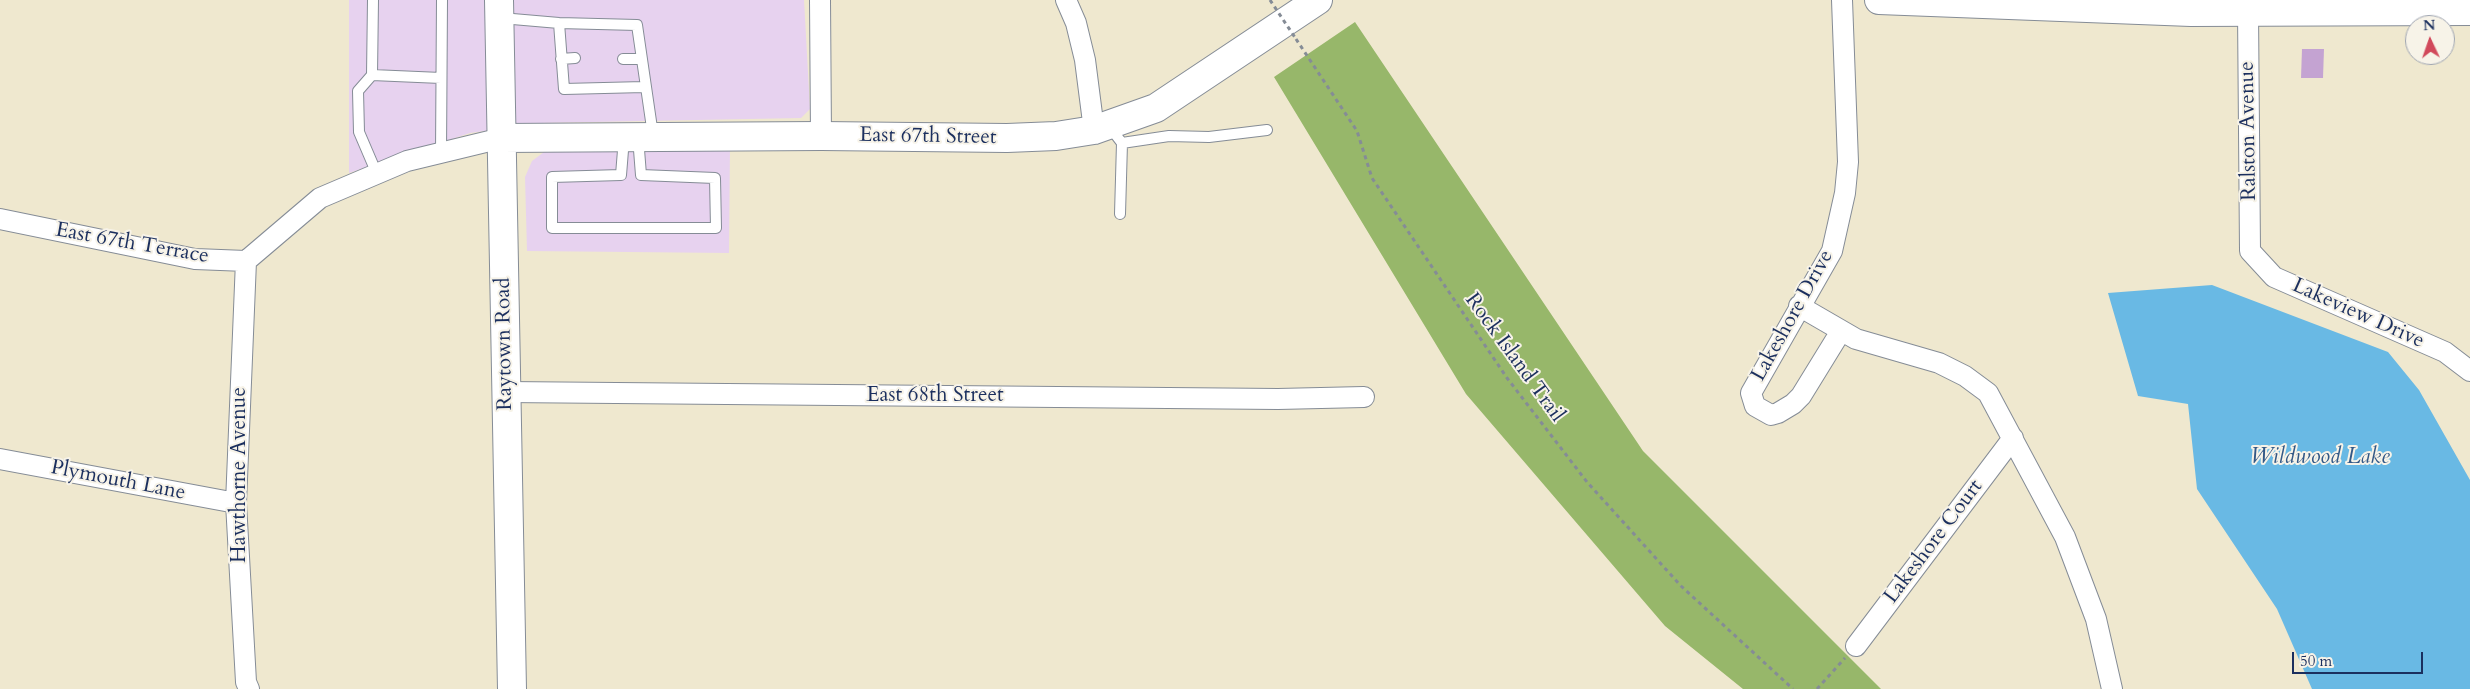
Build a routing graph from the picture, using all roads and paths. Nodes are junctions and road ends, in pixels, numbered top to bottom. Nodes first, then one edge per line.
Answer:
1 (373, 0) edge
2 (442, 0) edge
3 (820, 0) edge
4 (1066, 0) edge
5 (1270, 0) edge
6 (1318, 0) edge
7 (1842, 0) edge
8 (1878, 0) edge
9 (2122, 5) edge
10 (499, 9) edge
11 (2470, 11) edge
12 (2248, 12) junction
13 (559, 23) junction
14 (575, 58) dead end
15 (623, 58) dead end
16 (640, 58) junction
17 (562, 59) junction
18 (372, 76) junction
19 (441, 78) junction
20 (644, 87) junction
21 (1267, 130) dead end
22 (1108, 133) junction
23 (821, 136) junction
24 (638, 137) junction
25 (502, 138) junction
26 (441, 153) junction
27 (377, 174) junction
28 (1120, 214) dead end
29 (0, 219) edge
30 (2250, 251) joint
31 (246, 261) junction
32 (1799, 306) junction
33 (1841, 331) junction
34 (2470, 371) edge
35 (506, 392) junction
36 (1364, 397) dead end
37 (2013, 438) junction
38 (0, 459) edge
39 (236, 503) junction
40 (1856, 646) joint
41 (249, 689) edge
42 (512, 689) edge
43 (1793, 689) edge
44 (1817, 689) edge
45 (2112, 689) edge

1 - 18 lane
2 - 19 lane
3 - 23 street
4 - 22 street
5 - 43 path, Rock Island Trail, bridge
6 - 22 street, East 67th Street
7 - 32 street, Lakeshore Drive
8 - 9 street
9 - 12 street
10 - 13 lane
10 - 25 street, Raytown Road
11 - 12 street
12 - 30 street, Ralston Avenue
13 - 16 lane
13 - 17 lane
14 - 17 lane
15 - 16 lane
16 - 20 lane
17 - 20 lane
18 - 19 lane
18 - 27 lane
19 - 26 lane
20 - 24 lane
21 - 22 lane
22 - 23 street, East 67th Street
22 - 28 lane
23 - 24 street, East 67th Street
24 - 24 lane
24 - 25 street, East 67th Street
25 - 26 street
25 - 35 street, Raytown Road
26 - 27 street
27 - 31 street
29 - 31 street, East 67th Terrace
30 - 34 street, Lakeview Drive
31 - 39 street, Hawthorne Avenue
32 - 33 street
32 - 33 street, Lakeshore Drive
33 - 37 street
35 - 36 street, East 68th Street
35 - 42 street, Raytown Road
37 - 40 street, Lakeshore Court
37 - 45 street
38 - 39 street, Plymouth Lane
39 - 41 street, Hawthorne Avenue
40 - 44 path

